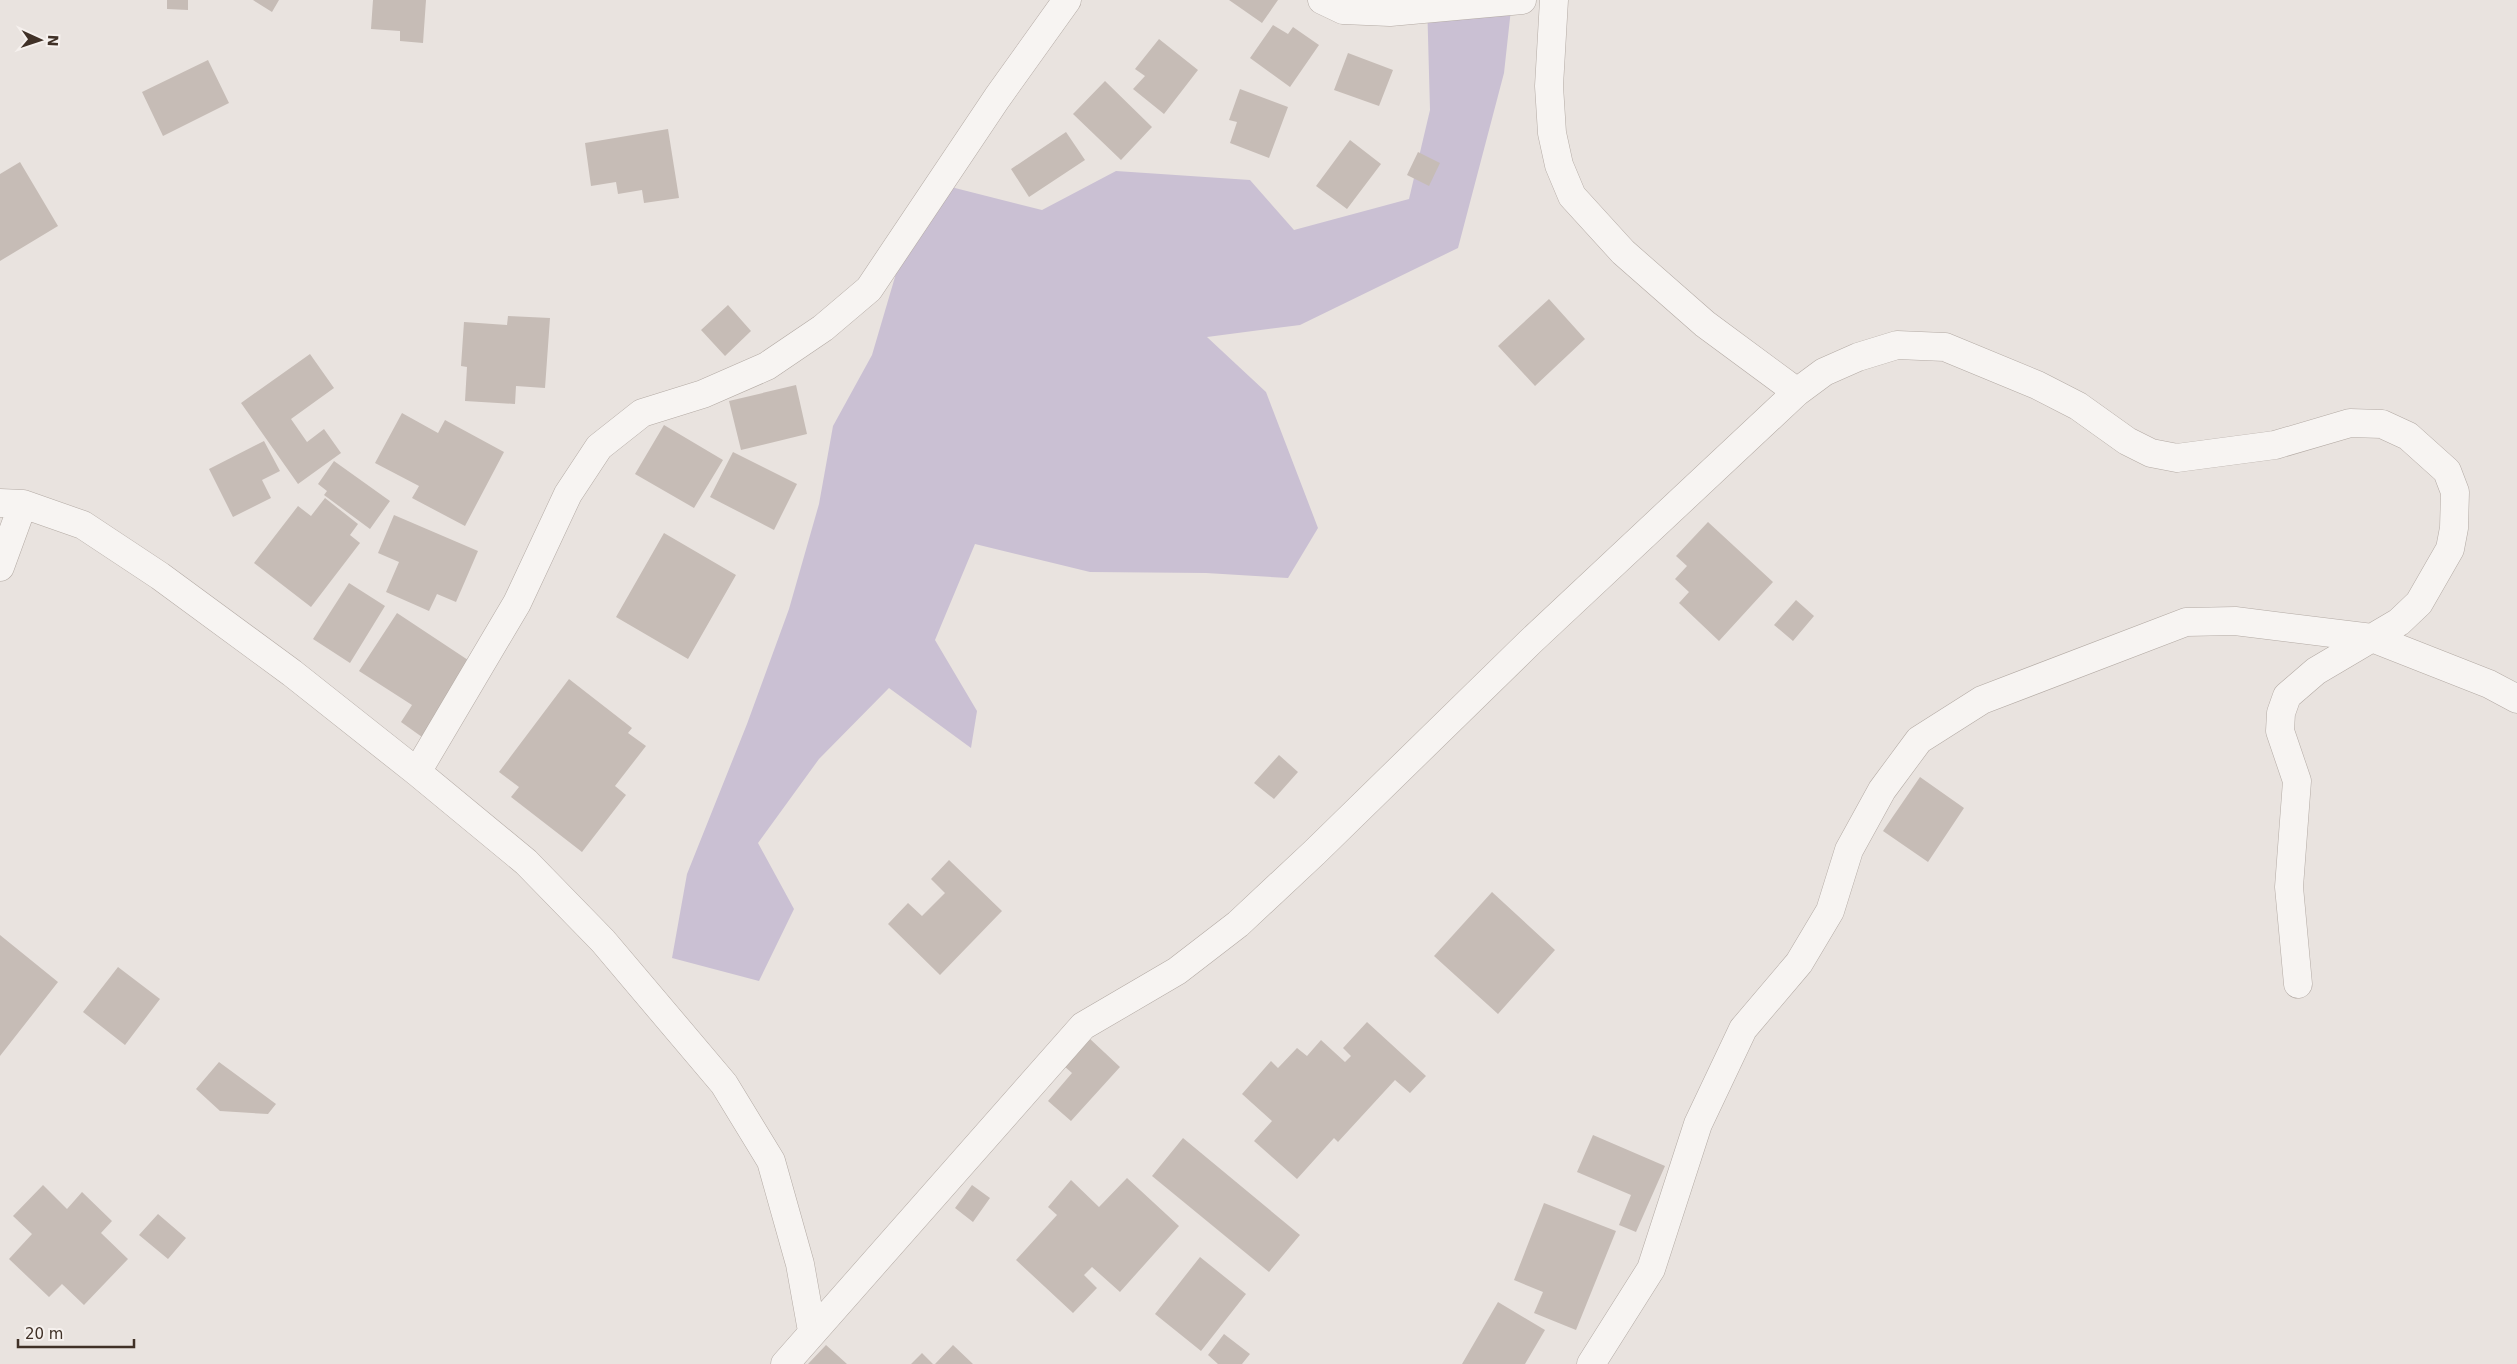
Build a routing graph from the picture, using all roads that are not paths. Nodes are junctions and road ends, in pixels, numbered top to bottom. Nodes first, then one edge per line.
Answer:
1 (1068, 0) edge
2 (1322, 0) edge
3 (1522, 0) edge
4 (1554, 0) edge
5 (1797, 392) junction
6 (12, 504) edge
7 (0, 567) edge
8 (2372, 638) junction
9 (2517, 699) edge
10 (417, 772) junction
11 (2298, 984) dead end
12 (812, 1332) junction
13 (785, 1364) edge
14 (1592, 1364) edge

1 - 10 street
2 - 3 street
4 - 5 street
5 - 8 street
5 - 12 street
6 - 7 street
6 - 10 street
8 - 9 street
8 - 11 street
8 - 14 street
10 - 12 street
12 - 13 street

